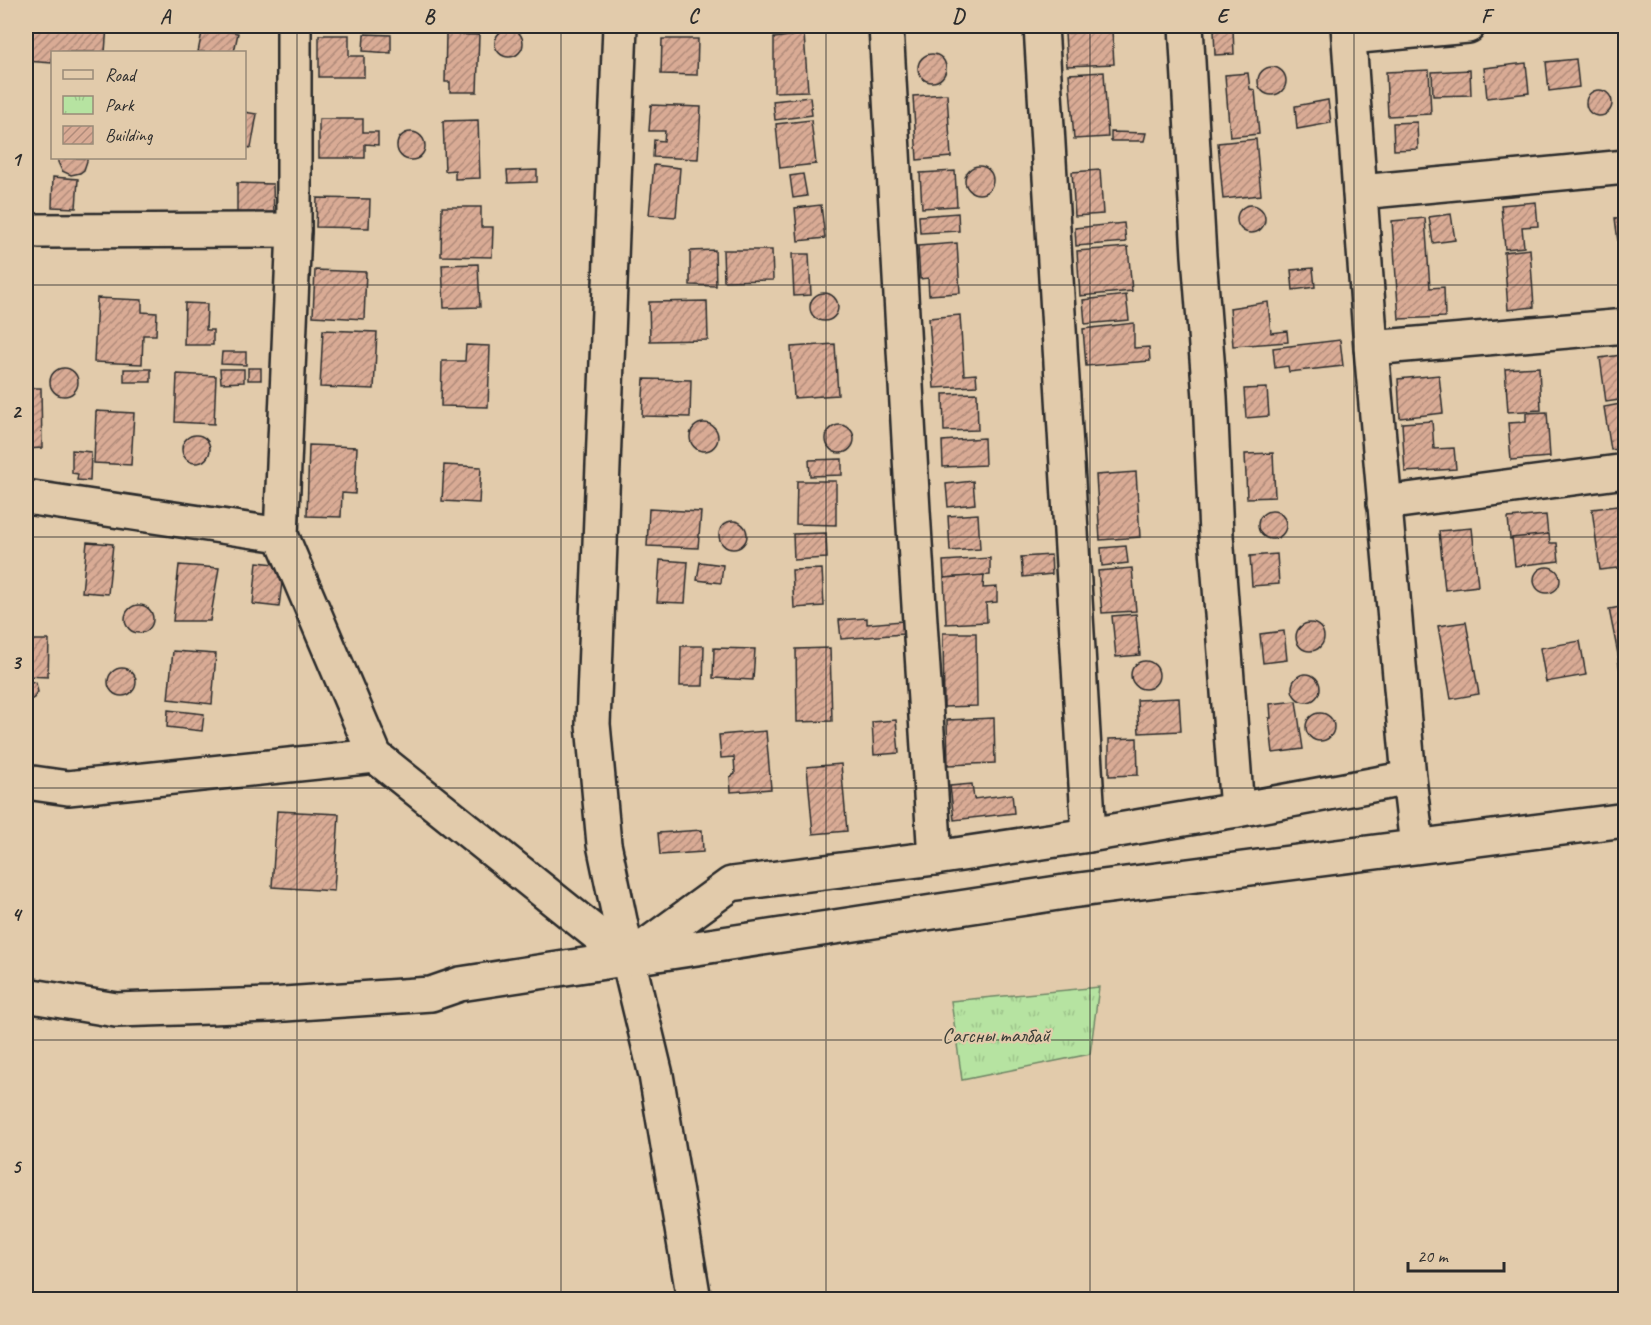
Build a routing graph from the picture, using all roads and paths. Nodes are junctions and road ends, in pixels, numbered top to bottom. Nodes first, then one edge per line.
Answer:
1 (294, 26) edge
2 (620, 26) edge
3 (886, 26) edge
4 (1041, 26) edge
5 (1186, 26) edge
6 (1468, 26) edge
7 (1349, 31) edge
8 (1626, 167) edge
9 (1360, 192) junction
10 (294, 230) junction
11 (39, 231) dead end
12 (1626, 326) edge
13 (1371, 348) junction
14 (1626, 471) edge
15 (26, 497) edge
16 (1384, 503) junction
17 (282, 535) junction
18 (375, 756) junction
19 (1409, 778) junction
20 (26, 782) edge
21 (1237, 810) junction
22 (1626, 820) edge
23 (1089, 835) junction
24 (1417, 846) junction
25 (935, 858) junction
26 (628, 959) junction
27 (26, 995) edge
28 (694, 1299) edge

1 - 10 street
2 - 26 street
3 - 25 street
4 - 23 street
5 - 21 street
6 - 7 street
7 - 9 street
8 - 9 street
9 - 13 street
10 - 11 street
10 - 17 street
12 - 13 street
13 - 16 street
14 - 16 street
15 - 17 street
16 - 19 street
17 - 18 street
18 - 20 street
18 - 26 street
19 - 21 street
19 - 24 street
21 - 23 street
22 - 24 street
23 - 25 street
24 - 26 street
25 - 26 street
26 - 27 street
26 - 28 street

